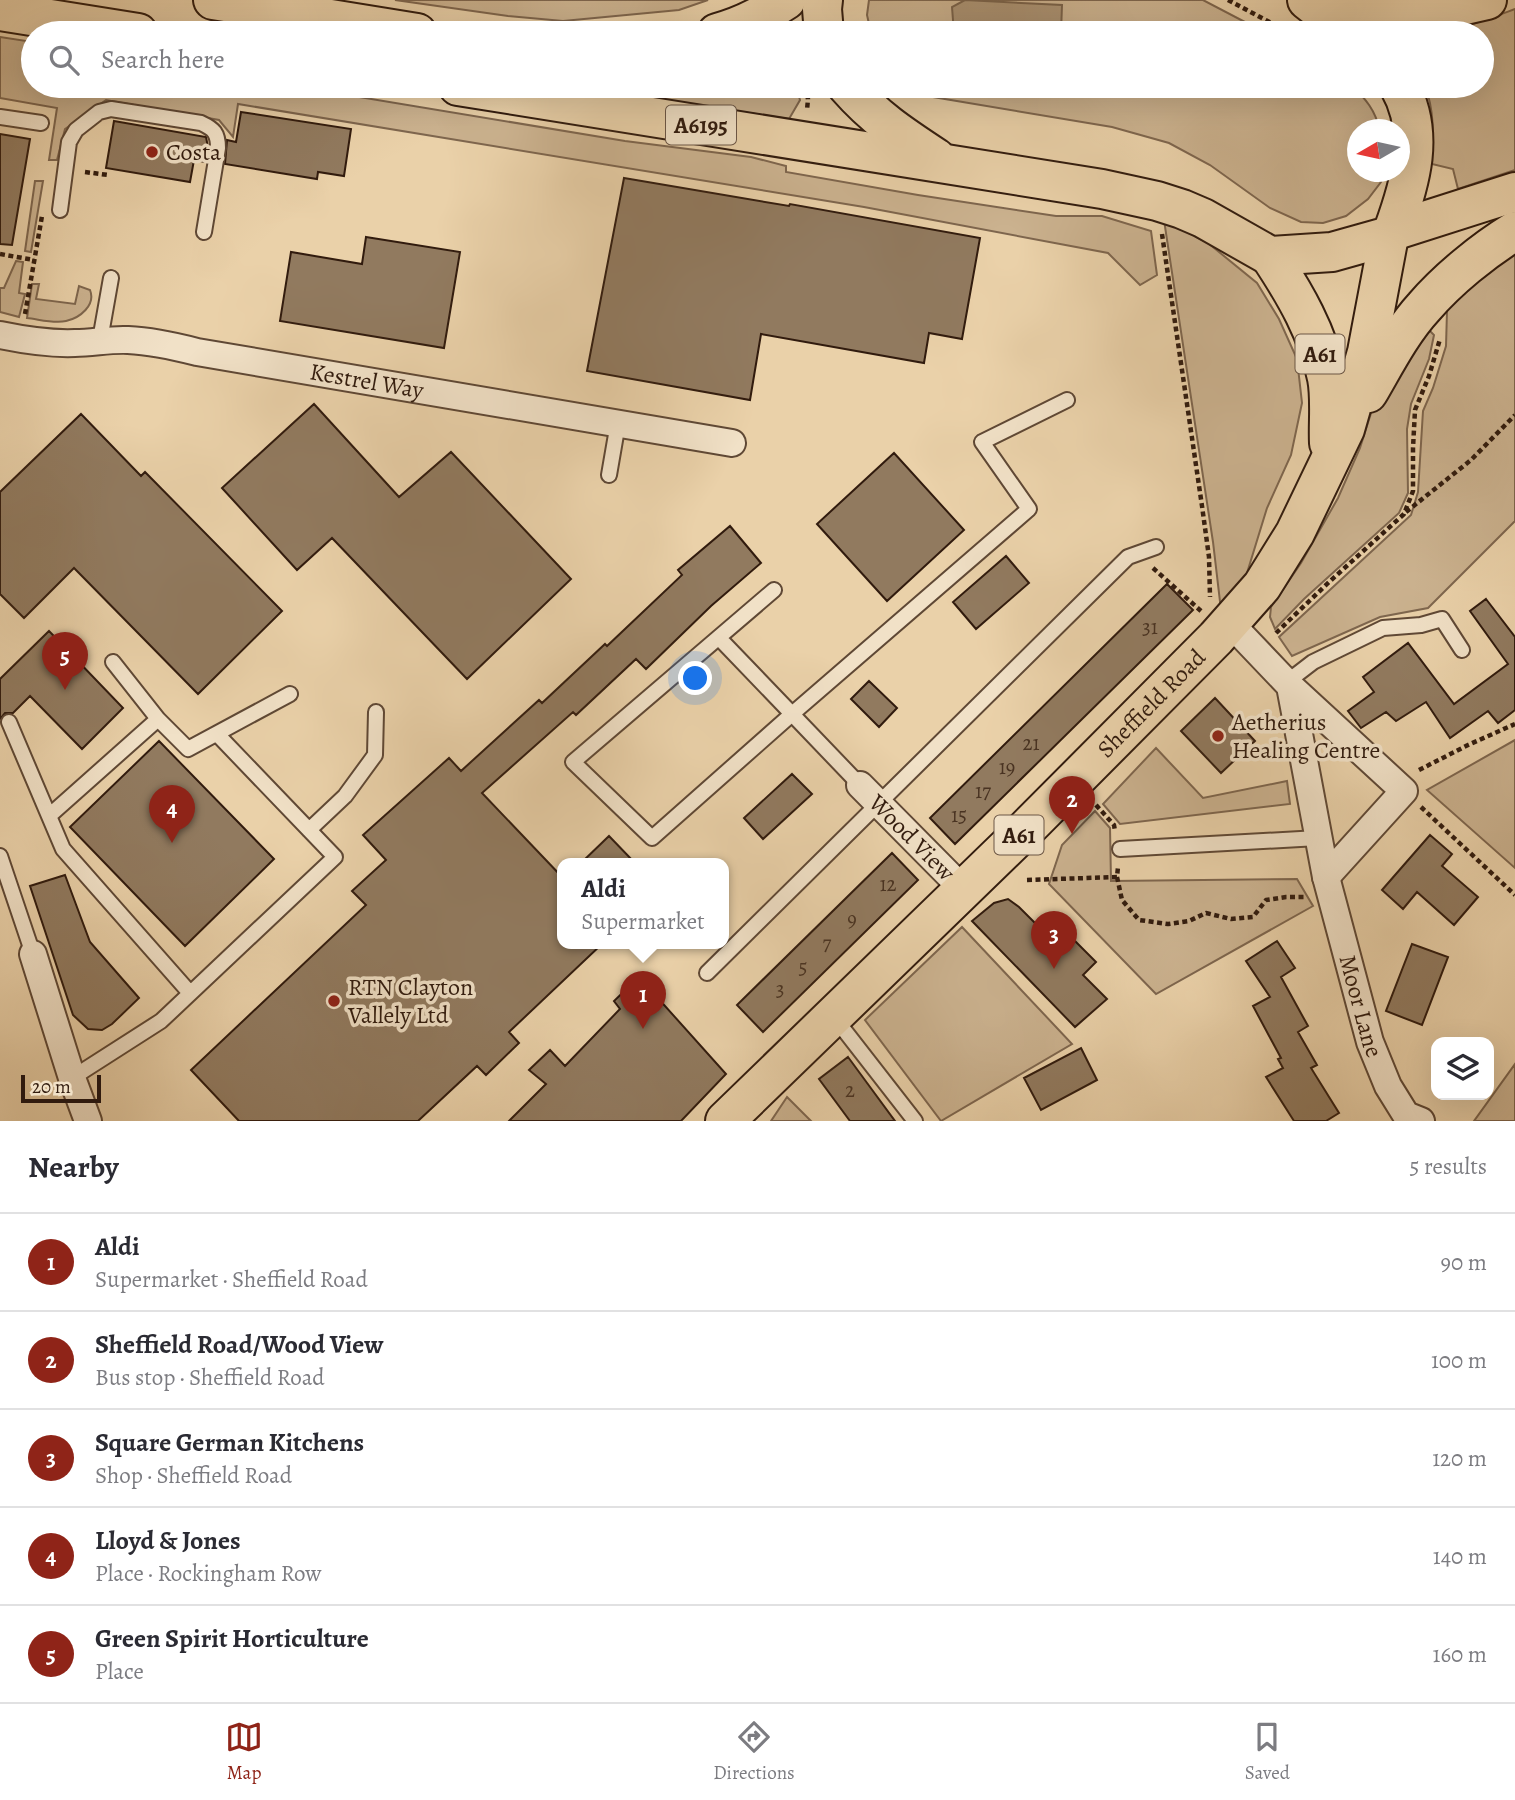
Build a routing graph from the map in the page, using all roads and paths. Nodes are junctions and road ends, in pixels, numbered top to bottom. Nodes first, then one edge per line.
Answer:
1 (213, 0) edge
2 (786, 0) edge
3 (823, 0) edge
4 (1228, 0) edge
5 (1307, 0) edge
6 (1336, 0) edge
7 (1487, 0) edge
8 (0, 11) edge
9 (63, 21) edge
10 (343, 21) edge
11 (751, 21) edge
12 (823, 21) edge
13 (1267, 21) edge
14 (1334, 21) edge
15 (531, 98) edge
16 (858, 98) edge
17 (1405, 98) edge
18 (0, 117) edge
19 (41, 123) dead end
20 (944, 163) junction
21 (66, 169) junction
22 (108, 175) dead end
23 (1515, 192) edge
24 (1157, 201) junction
25 (43, 206) dead end
26 (60, 210) dead end
27 (1515, 231) edge
28 (204, 232) dead end
29 (1391, 234) junction
30 (0, 254) edge
31 (1270, 256) junction
32 (34, 260) junction
33 (111, 278) dead end
34 (10, 337) edge
35 (100, 341) junction
36 (1067, 400) dead end
37 (1515, 415) edge
38 (618, 424) junction
39 (732, 443) dead end
40 (1337, 446) junction
41 (609, 475) dead end
42 (1404, 514) dead end
43 (1156, 547) dead end
44 (1136, 553) junction
45 (774, 590) dead end
46 (1219, 627) junction
47 (719, 638) junction
48 (1462, 650) dead end
49 (113, 662) dead end
50 (1289, 684) junction
51 (290, 694) dead end
52 (376, 712) dead end
53 (792, 714) junction
54 (158, 719) junction
55 (9, 722) dead end
56 (1515, 724) edge
57 (217, 734) junction
58 (1074, 780) junction
59 (860, 785) joint
60 (1401, 787) junction
61 (879, 803) junction
62 (49, 816) junction
63 (309, 830) junction
64 (1318, 838) junction
65 (1120, 849) junction
66 (0, 856) edge
67 (1117, 877) junction
68 (1326, 877) junction
69 (1027, 880) dead end
70 (964, 890) junction
71 (1515, 895) edge
72 (1307, 897) dead end
73 (33, 954) joint
74 (707, 973) dead end
75 (190, 993) junction
76 (834, 1016) junction
77 (72, 1078) junction
78 (88, 1121) edge
79 (725, 1121) edge
80 (915, 1121) edge
81 (1421, 1121) edge

1 - 10 highway
2 - 11 highway
3 - 12 highway
4 - 13 path
5 - 14 highway
6 - 7 highway
8 - 9 highway
15 - 20 highway, A6195
16 - 20 highway, A61
17 - 29 highway, A61
18 - 19 lane
20 - 24 highway, A61
21 - 22 path
21 - 26 lane
21 - 28 lane
23 - 29 highway
24 - 31 highway, A61
24 - 46 path
25 - 32 path
27 - 40 highway
29 - 31 highway
29 - 40 highway, Sheffield Road / A61
30 - 32 path
31 - 40 highway, Sheffield Road / A61
32 - 34 path
33 - 35 lane
34 - 35 street, Kestrel Way
35 - 38 street, Kestrel Way
36 - 53 lane
37 - 42 path
38 - 39 street, Kestrel Way
38 - 41 lane
40 - 46 highway, Sheffield Road / A61
43 - 44 lane
44 - 46 path
44 - 61 lane
45 - 47 lane
46 - 50 street
46 - 58 highway, Sheffield Road / A61
47 - 53 lane
47 - 53 lane
48 - 50 lane
49 - 54 lane
50 - 60 street
50 - 64 street, Moor Lane
51 - 57 lane
52 - 63 lane
53 - 59 lane
54 - 57 lane
54 - 62 lane
55 - 62 lane
56 - 60 path
57 - 63 lane
58 - 65 path
58 - 70 highway, Sheffield Road / A61
59 - 61 street, Wood View
60 - 68 street
60 - 71 path
61 - 70 street, Wood View
61 - 74 lane
62 - 75 lane
63 - 75 lane
64 - 65 lane
64 - 68 street, Moor Lane
65 - 67 path
66 - 73 lane
67 - 69 path
67 - 72 path
68 - 81 street, Moor Lane
70 - 76 highway, Sheffield Road / A61
73 - 77 street
75 - 77 lane
76 - 79 highway, Sheffield Road / A61
76 - 80 lane
77 - 78 street

